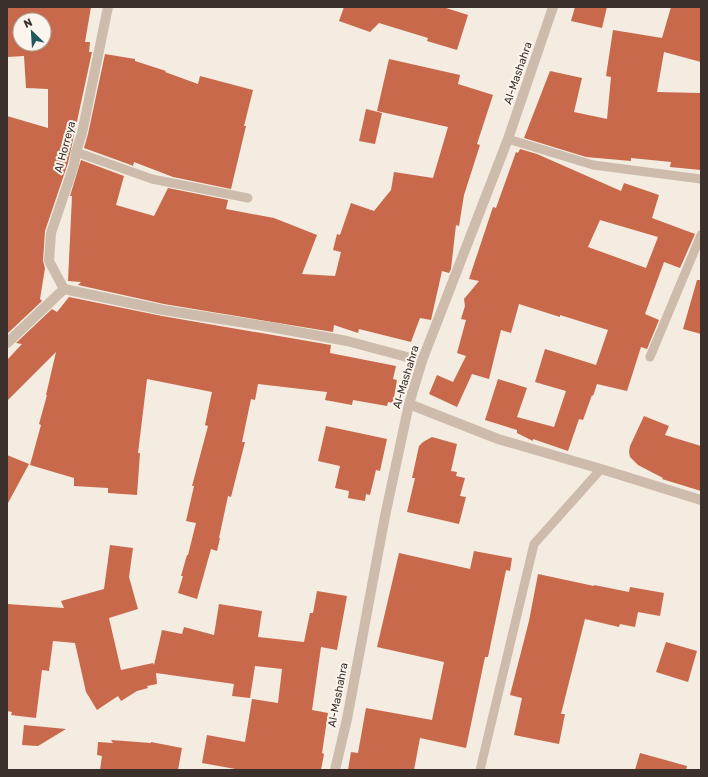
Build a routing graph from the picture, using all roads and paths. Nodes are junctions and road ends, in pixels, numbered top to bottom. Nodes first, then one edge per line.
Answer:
1 (108, 7) edge
2 (554, 7) edge
3 (508, 139) junction
4 (76, 152) junction
5 (701, 179) edge
6 (248, 198) dead end
7 (701, 236) edge
8 (64, 289) junction
9 (7, 343) edge
10 (650, 357) dead end
11 (422, 361) junction
12 (409, 404) junction
13 (601, 469) junction
14 (701, 500) edge
15 (335, 770) edge
16 (480, 770) edge

1 - 4 street, Al Horreya
2 - 3 street, Al-Mashahra
3 - 5 lane
3 - 11 street, Al-Mashahra
4 - 6 lane
4 - 8 street, Al Horreya
7 - 10 lane
8 - 9 street
8 - 11 street
11 - 12 street, Al-Mashahra
12 - 13 street
12 - 15 street, Al-Mashahra
13 - 14 street
13 - 16 lane

